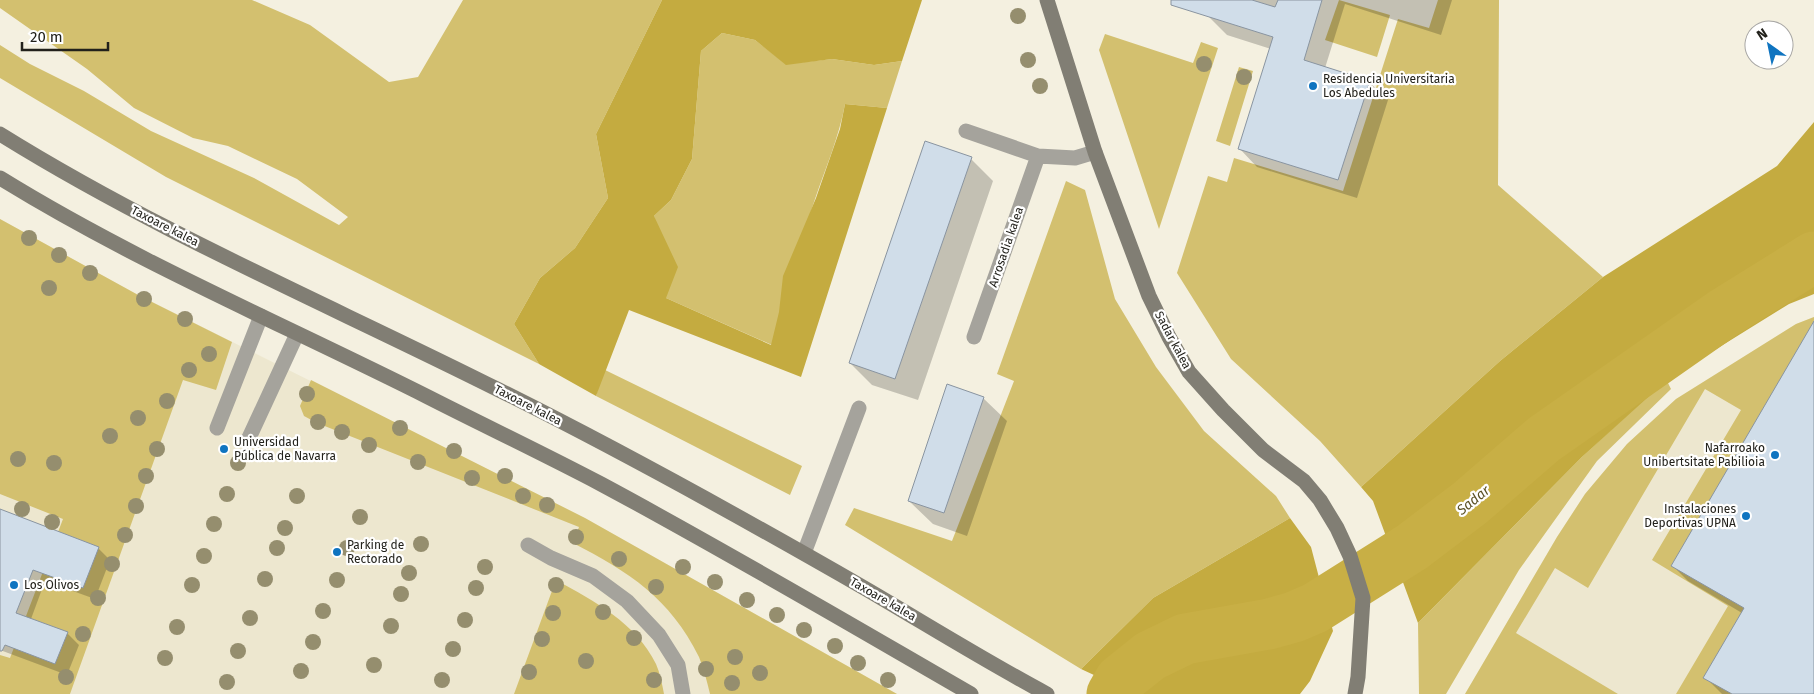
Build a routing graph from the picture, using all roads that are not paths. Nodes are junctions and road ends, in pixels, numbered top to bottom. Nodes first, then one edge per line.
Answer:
1 (1047, 0) edge
2 (966, 131) dead end
3 (0, 134) edge
4 (1095, 152) junction
5 (1038, 156) junction
6 (0, 178) edge
7 (262, 316) junction
8 (297, 334) junction
9 (974, 337) dead end
10 (859, 408) dead end
11 (218, 428) dead end
12 (248, 440) dead end
13 (528, 545) dead end
14 (804, 553) junction
15 (683, 694) edge
16 (971, 694) edge
17 (1047, 694) edge
18 (1355, 694) edge

1 - 4 street, Sadar kalea
2 - 5 street
3 - 14 street, Taxoare kalea
4 - 5 street
4 - 18 street, Sadar kalea
5 - 9 street, Arrosadia kalea
6 - 7 street
7 - 8 street
7 - 11 street
8 - 12 street
8 - 16 street
10 - 14 street
13 - 15 street
14 - 17 street, Taxoare kalea

